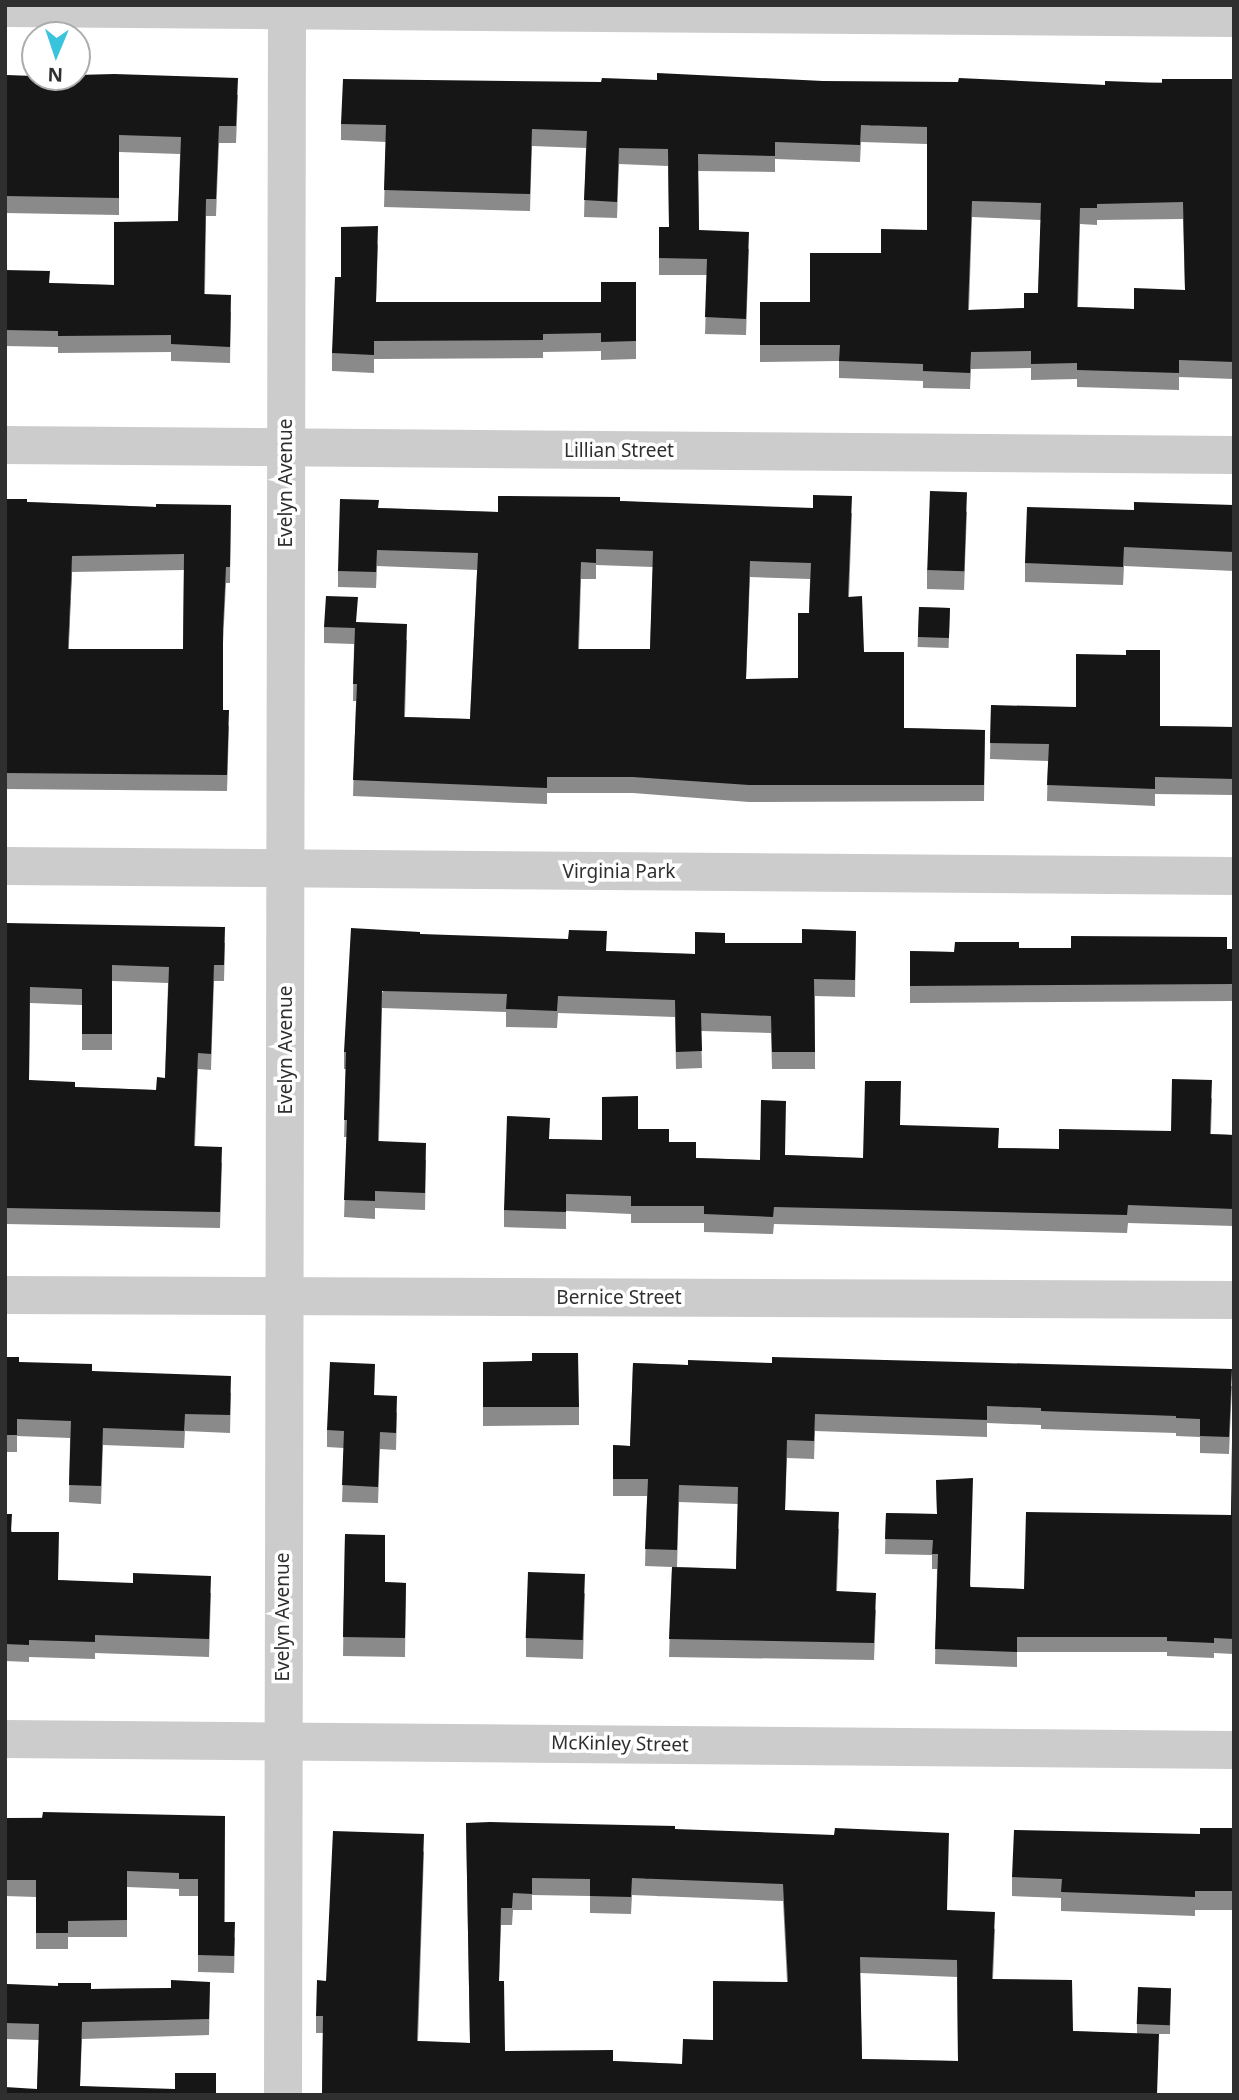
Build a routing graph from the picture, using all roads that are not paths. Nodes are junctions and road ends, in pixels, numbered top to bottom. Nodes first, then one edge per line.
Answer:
1 (287, 7) edge
2 (5, 8) edge
3 (1234, 18) edge
4 (5, 445) edge
5 (287, 449) junction
6 (1234, 455) edge
7 (5, 866) edge
8 (285, 870) junction
9 (1234, 876) edge
10 (5, 1295) edge
11 (285, 1297) junction
12 (1234, 1300) edge
13 (5, 1739) edge
14 (282, 1740) junction
15 (1234, 1750) edge
16 (284, 2095) edge

1 - 2 street
1 - 3 street
1 - 5 street, Evelyn Avenue
4 - 5 street, Lillian Street
5 - 6 street, Lillian Street
5 - 8 street, Evelyn Avenue
7 - 8 street, Virginia Park
8 - 9 street, Virginia Park
8 - 11 street, Evelyn Avenue
10 - 11 street, Bernice Street
11 - 12 street, Bernice Street
11 - 14 street, Evelyn Avenue
13 - 14 street, McKinley Street
14 - 15 street, McKinley Street
14 - 16 street, Evelyn Avenue

